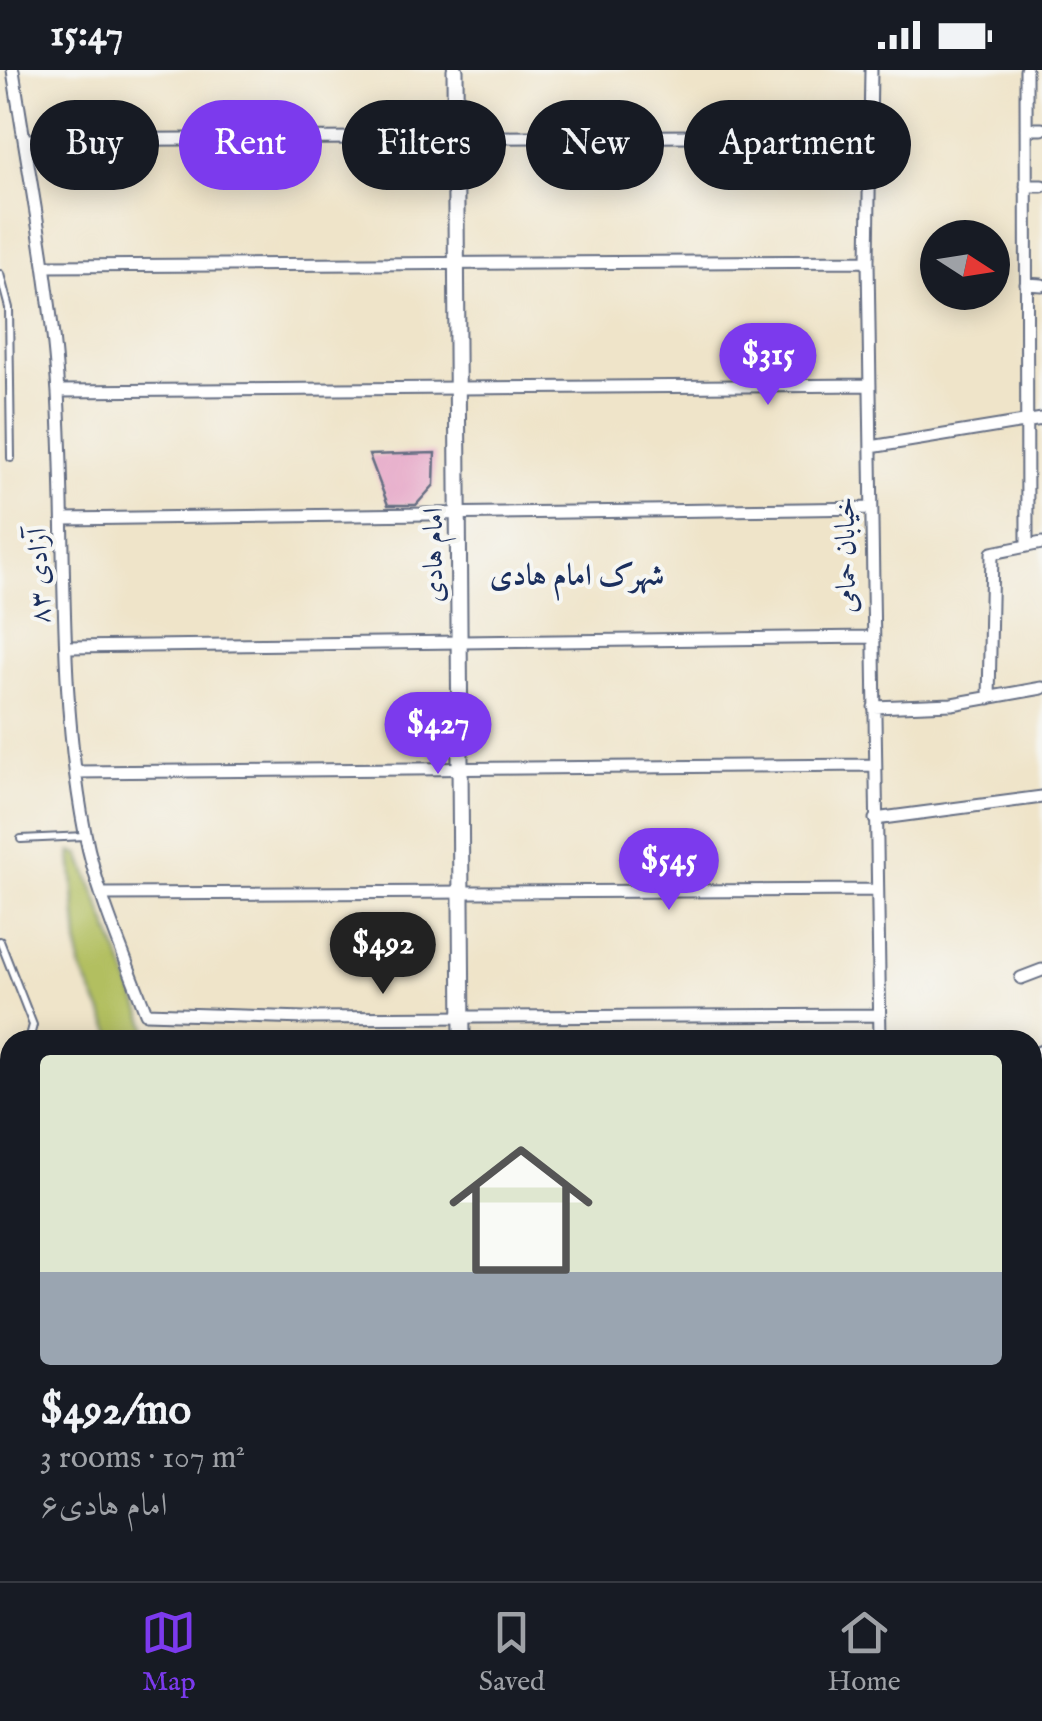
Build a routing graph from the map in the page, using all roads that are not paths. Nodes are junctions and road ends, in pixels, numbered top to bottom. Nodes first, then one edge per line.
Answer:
1 (13, 70) edge
2 (455, 70) edge
3 (871, 70) edge
4 (1026, 70) edge
5 (455, 100) edge
6 (871, 100) edge
7 (1042, 128) edge
8 (1026, 129) junction
9 (684, 135) edge
10 (506, 137) edge
11 (342, 138) edge
12 (24, 140) junction
13 (1026, 186) junction
14 (1042, 186) edge
15 (455, 190) edge
16 (869, 190) edge
17 (868, 261) junction
18 (456, 262) junction
19 (44, 266) junction
20 (0, 274) edge
21 (1026, 284) junction
22 (1042, 284) edge
23 (870, 385) junction
24 (457, 389) junction
25 (58, 391) junction
26 (1042, 418) edge
27 (1026, 422) junction
28 (870, 447) junction
29 (11, 458) dead end
30 (871, 508) junction
31 (458, 514) junction
32 (63, 519) junction
33 (1042, 543) edge
34 (1027, 546) junction
35 (873, 638) junction
36 (459, 642) junction
37 (68, 646) junction
38 (1042, 688) edge
39 (990, 698) junction
40 (874, 707) junction
41 (874, 765) junction
42 (460, 766) junction
43 (76, 772) junction
44 (1042, 797) edge
45 (875, 819) junction
46 (79, 836) junction
47 (21, 839) dead end
48 (876, 890) junction
49 (102, 894) junction
50 (461, 894) junction
51 (0, 941) edge
52 (4, 960) edge
53 (1042, 970) edge
54 (1021, 978) dead end
55 (878, 1014) junction
56 (462, 1018) junction
57 (32, 1030) edge
58 (462, 1030) edge
59 (879, 1030) edge

1 - 12 street, آزادی ۸۳
2 - 5 main road, امام هادی
3 - 6 street, خیابان حمامی
4 - 8 street
7 - 8 street
8 - 13 street
9 - 10 street
11 - 12 street
12 - 19 street, آزادی ۸۳
13 - 14 street
13 - 21 street
15 - 18 main road, امام هادی
16 - 17 street, خیابان حمامی
17 - 18 street
17 - 23 street, خیابان حمامی
18 - 19 street
18 - 24 main road, امام هادی
19 - 25 street, آزادی ۸۳
20 - 29 lane
21 - 22 street
21 - 27 street
23 - 24 street
23 - 28 street, خیابان حمامی
24 - 25 street
24 - 31 main road, امام هادی
25 - 32 street, آزادی ۸۳
26 - 27 street
27 - 28 street
27 - 34 street
28 - 30 street, خیابان حمامی
30 - 31 street
30 - 35 street, خیابان حمامی
31 - 32 street
31 - 36 main road, امام هادی
32 - 37 street, آزادی ۸۳
33 - 34 street
34 - 39 street
35 - 36 street
35 - 40 street, خیابان حمامی
36 - 37 street
36 - 42 main road, امام هادی
37 - 43 street, آزادی ۸۳
38 - 39 street
39 - 40 street
40 - 41 street, خیابان حمامی
41 - 42 street
41 - 45 street, خیابان حمامی
42 - 43 street
42 - 50 main road, امام هادی
43 - 46 street, آزادی ۸۳
44 - 45 street
45 - 48 street, خیابان حمامی
46 - 47 lane
46 - 49 street, آزادی ۸۳
48 - 50 street
48 - 55 street, خیابان حمامی
49 - 50 street
49 - 56 street, آزادی ۸۳
50 - 56 main road, امام هادی
51 - 52 lane
52 - 57 lane
53 - 54 street
55 - 56 street
55 - 59 street, خیابان حمامی
56 - 58 main road, امام هادی

